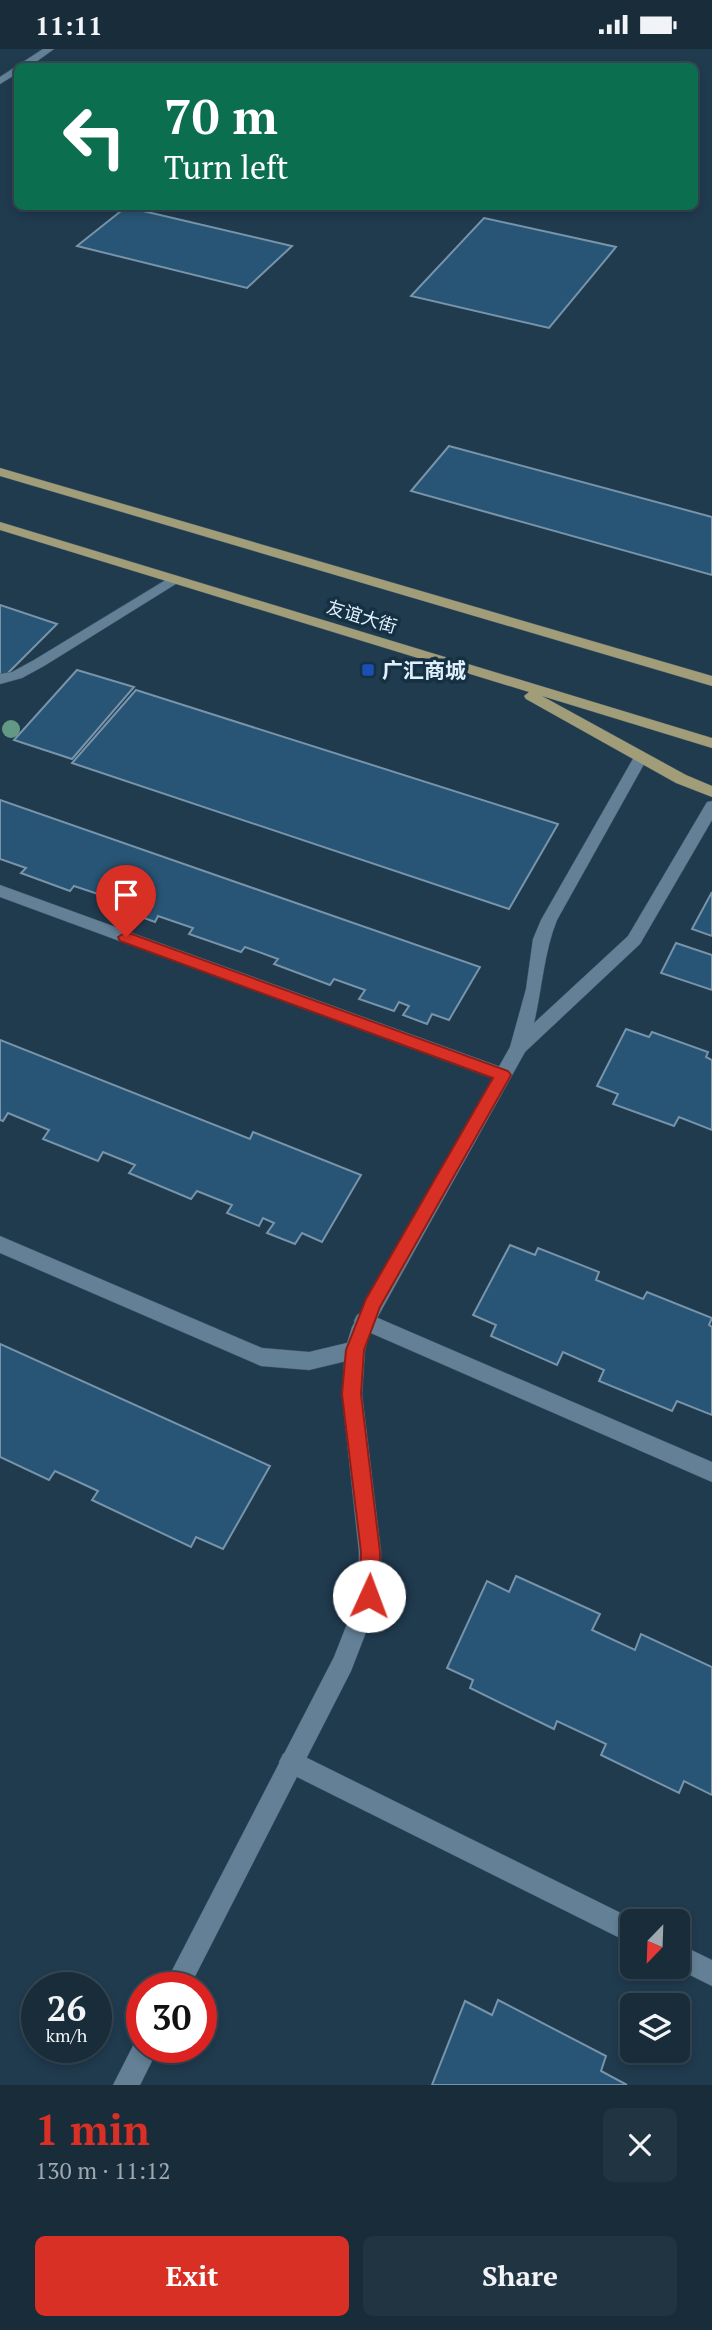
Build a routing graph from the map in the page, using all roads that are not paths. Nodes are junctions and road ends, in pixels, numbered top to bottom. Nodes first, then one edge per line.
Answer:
1 (49, 49) edge
2 (28, 63) edge
3 (0, 472) edge
4 (0, 526) edge
5 (174, 579) junction
6 (0, 679) edge
7 (500, 679) junction
8 (712, 681) edge
9 (712, 743) edge
10 (641, 757) junction
11 (712, 792) edge
12 (712, 806) edge
13 (0, 891) edge
14 (519, 1047) junction
15 (503, 1075) junction
16 (0, 1244) edge
17 (364, 1321) junction
18 (355, 1350) junction
19 (712, 1472) edge
20 (291, 1762) junction
21 (620, 1927) edge
22 (690, 1962) edge
23 (184, 1972) edge
24 (712, 1973) edge
25 (138, 2063) edge
26 (126, 2085) edge

1 - 2 street
3 - 8 main road, 友谊大街
4 - 5 main road, 友谊大街
5 - 6 street
5 - 7 main road, 友谊大街
7 - 9 main road, 友谊大街
7 - 10 main road
10 - 11 main road
10 - 14 street
12 - 14 street
13 - 15 street
14 - 15 street
15 - 17 street
16 - 18 street
17 - 18 street
17 - 19 street
18 - 20 street
20 - 21 street
20 - 23 street
22 - 24 street
25 - 26 street

